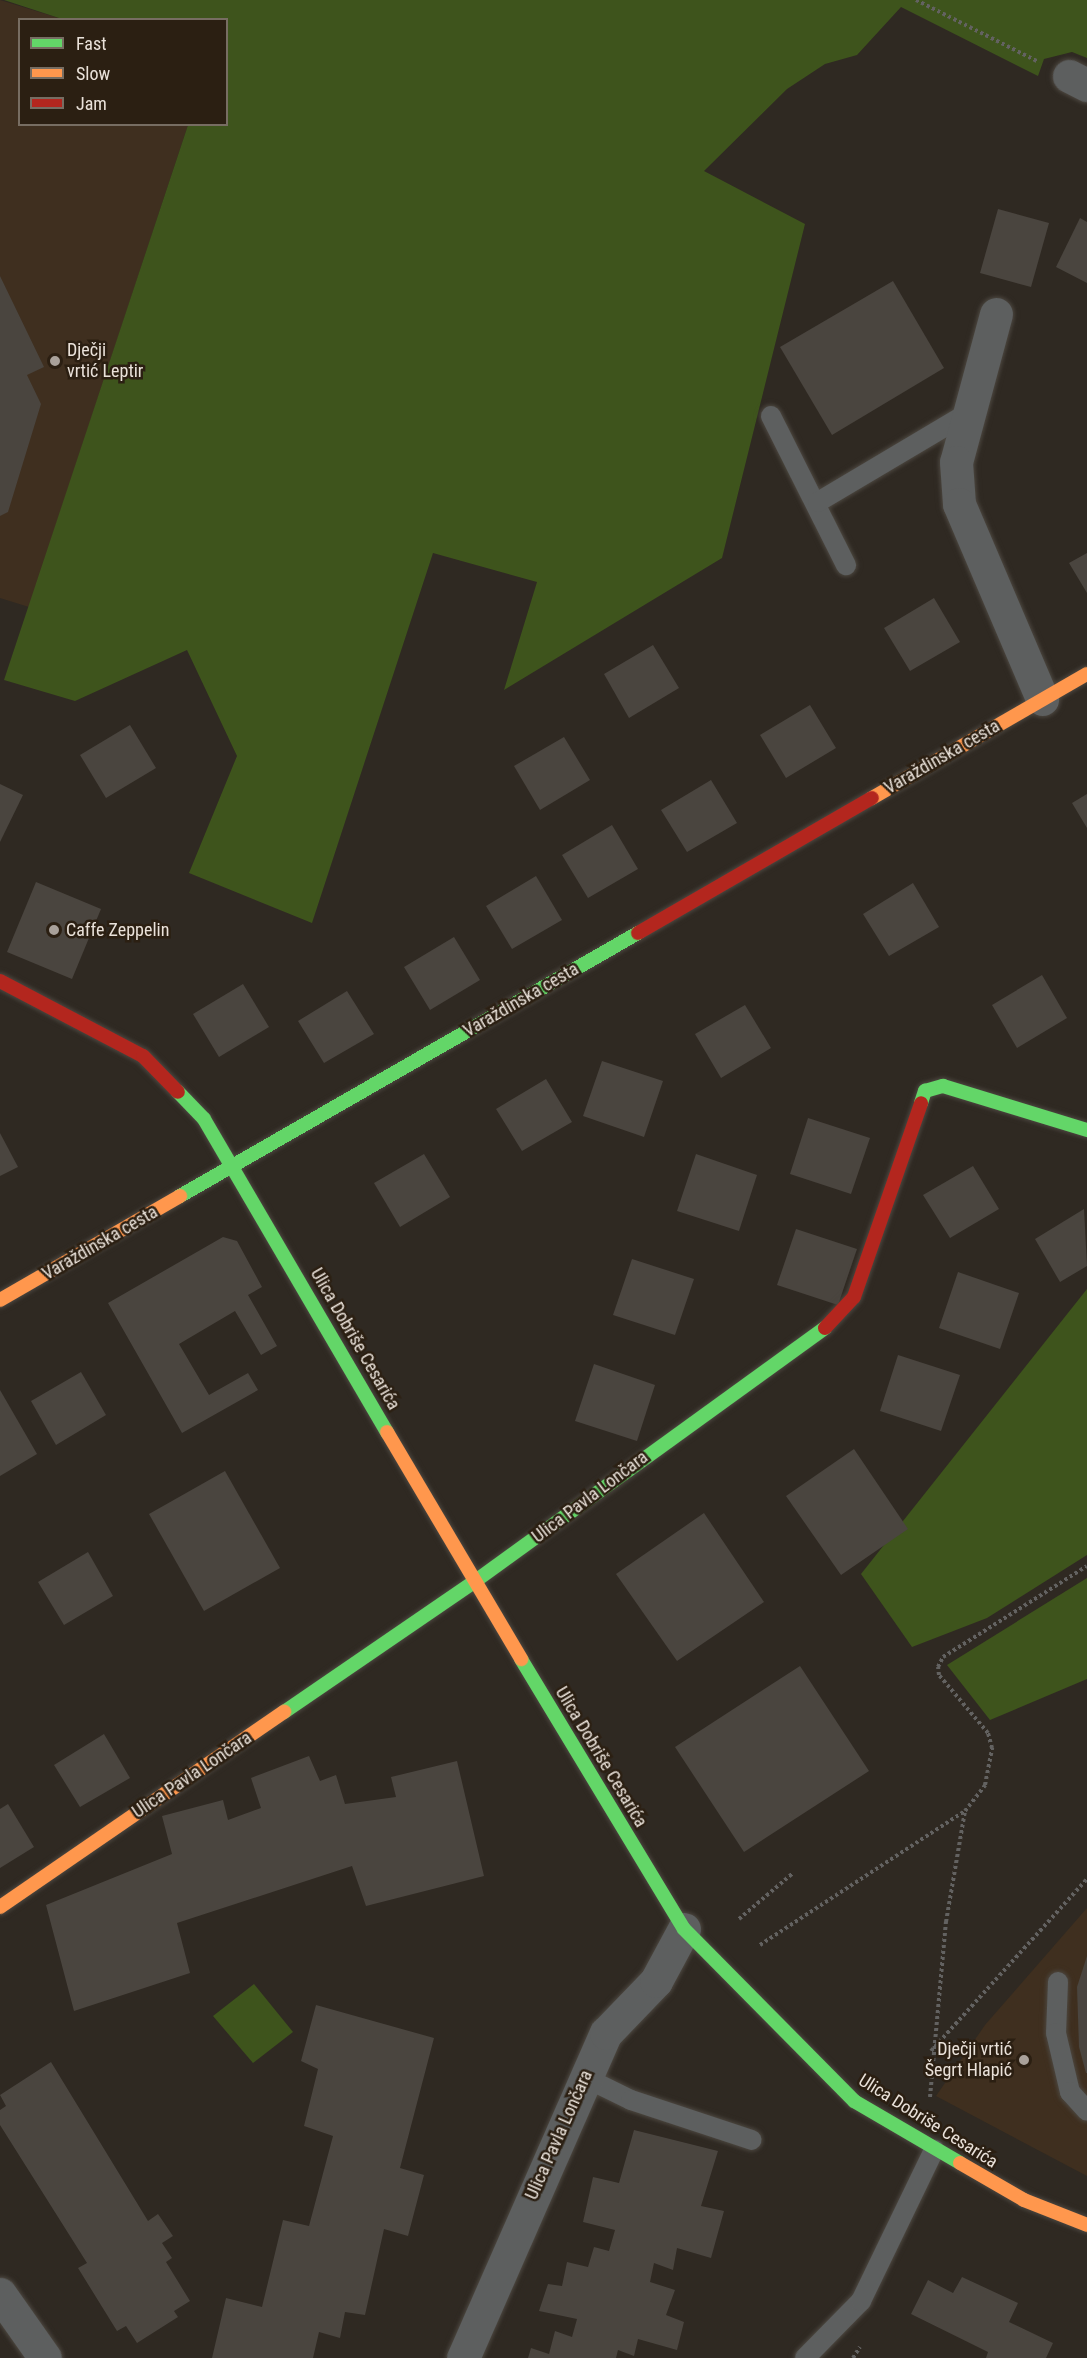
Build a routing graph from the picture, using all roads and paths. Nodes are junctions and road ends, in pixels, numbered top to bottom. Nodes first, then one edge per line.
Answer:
1 (916, 0) edge
2 (1078, 81) edge
3 (996, 314) dead end
4 (968, 413) junction
5 (771, 416) dead end
6 (818, 502) junction
7 (846, 565) dead end
8 (1087, 674) edge
9 (1042, 699) junction
10 (0, 981) edge
11 (1087, 1130) edge
12 (234, 1166) junction
13 (0, 1300) edge
14 (1087, 1566) edge
15 (474, 1582) junction
16 (965, 1811) junction
17 (793, 1873) dead end
18 (1087, 1879) edge
19 (0, 1907) edge
20 (739, 1919) dead end
21 (684, 1929) junction
22 (760, 1945) dead end
23 (1058, 1982) dead end
24 (930, 2052) junction
25 (584, 2077) junction
26 (930, 2097) dead end
27 (1087, 2111) edge
28 (752, 2140) dead end
29 (934, 2150) junction
30 (1087, 2225) edge
31 (0, 2294) edge
32 (45, 2358) edge
33 (463, 2358) edge
34 (805, 2358) edge

1 - 2 path
3 - 4 street
4 - 6 lane
4 - 9 street
5 - 6 lane
6 - 7 lane
8 - 9 street, Varaždinska cesta
9 - 12 street, Varaždinska cesta
10 - 12 street, Ulica Dobriše Cesarića
11 - 15 street, Ulica Pavla Lončara
12 - 13 street, Varaždinska cesta
12 - 15 street, Ulica Dobriše Cesarića
14 - 16 path
15 - 19 street, Ulica Pavla Lončara
15 - 21 street, Ulica Dobriše Cesarića
16 - 22 path
16 - 24 path
17 - 20 path
18 - 24 path
21 - 25 street, Ulica Pavla Lončara
21 - 29 street, Ulica Dobriše Cesarića
23 - 27 lane
24 - 26 path
25 - 28 lane
25 - 33 street, Ulica Pavla Lončara
29 - 30 street, Ulica Dobriše Cesarića
29 - 34 lane
31 - 32 street

